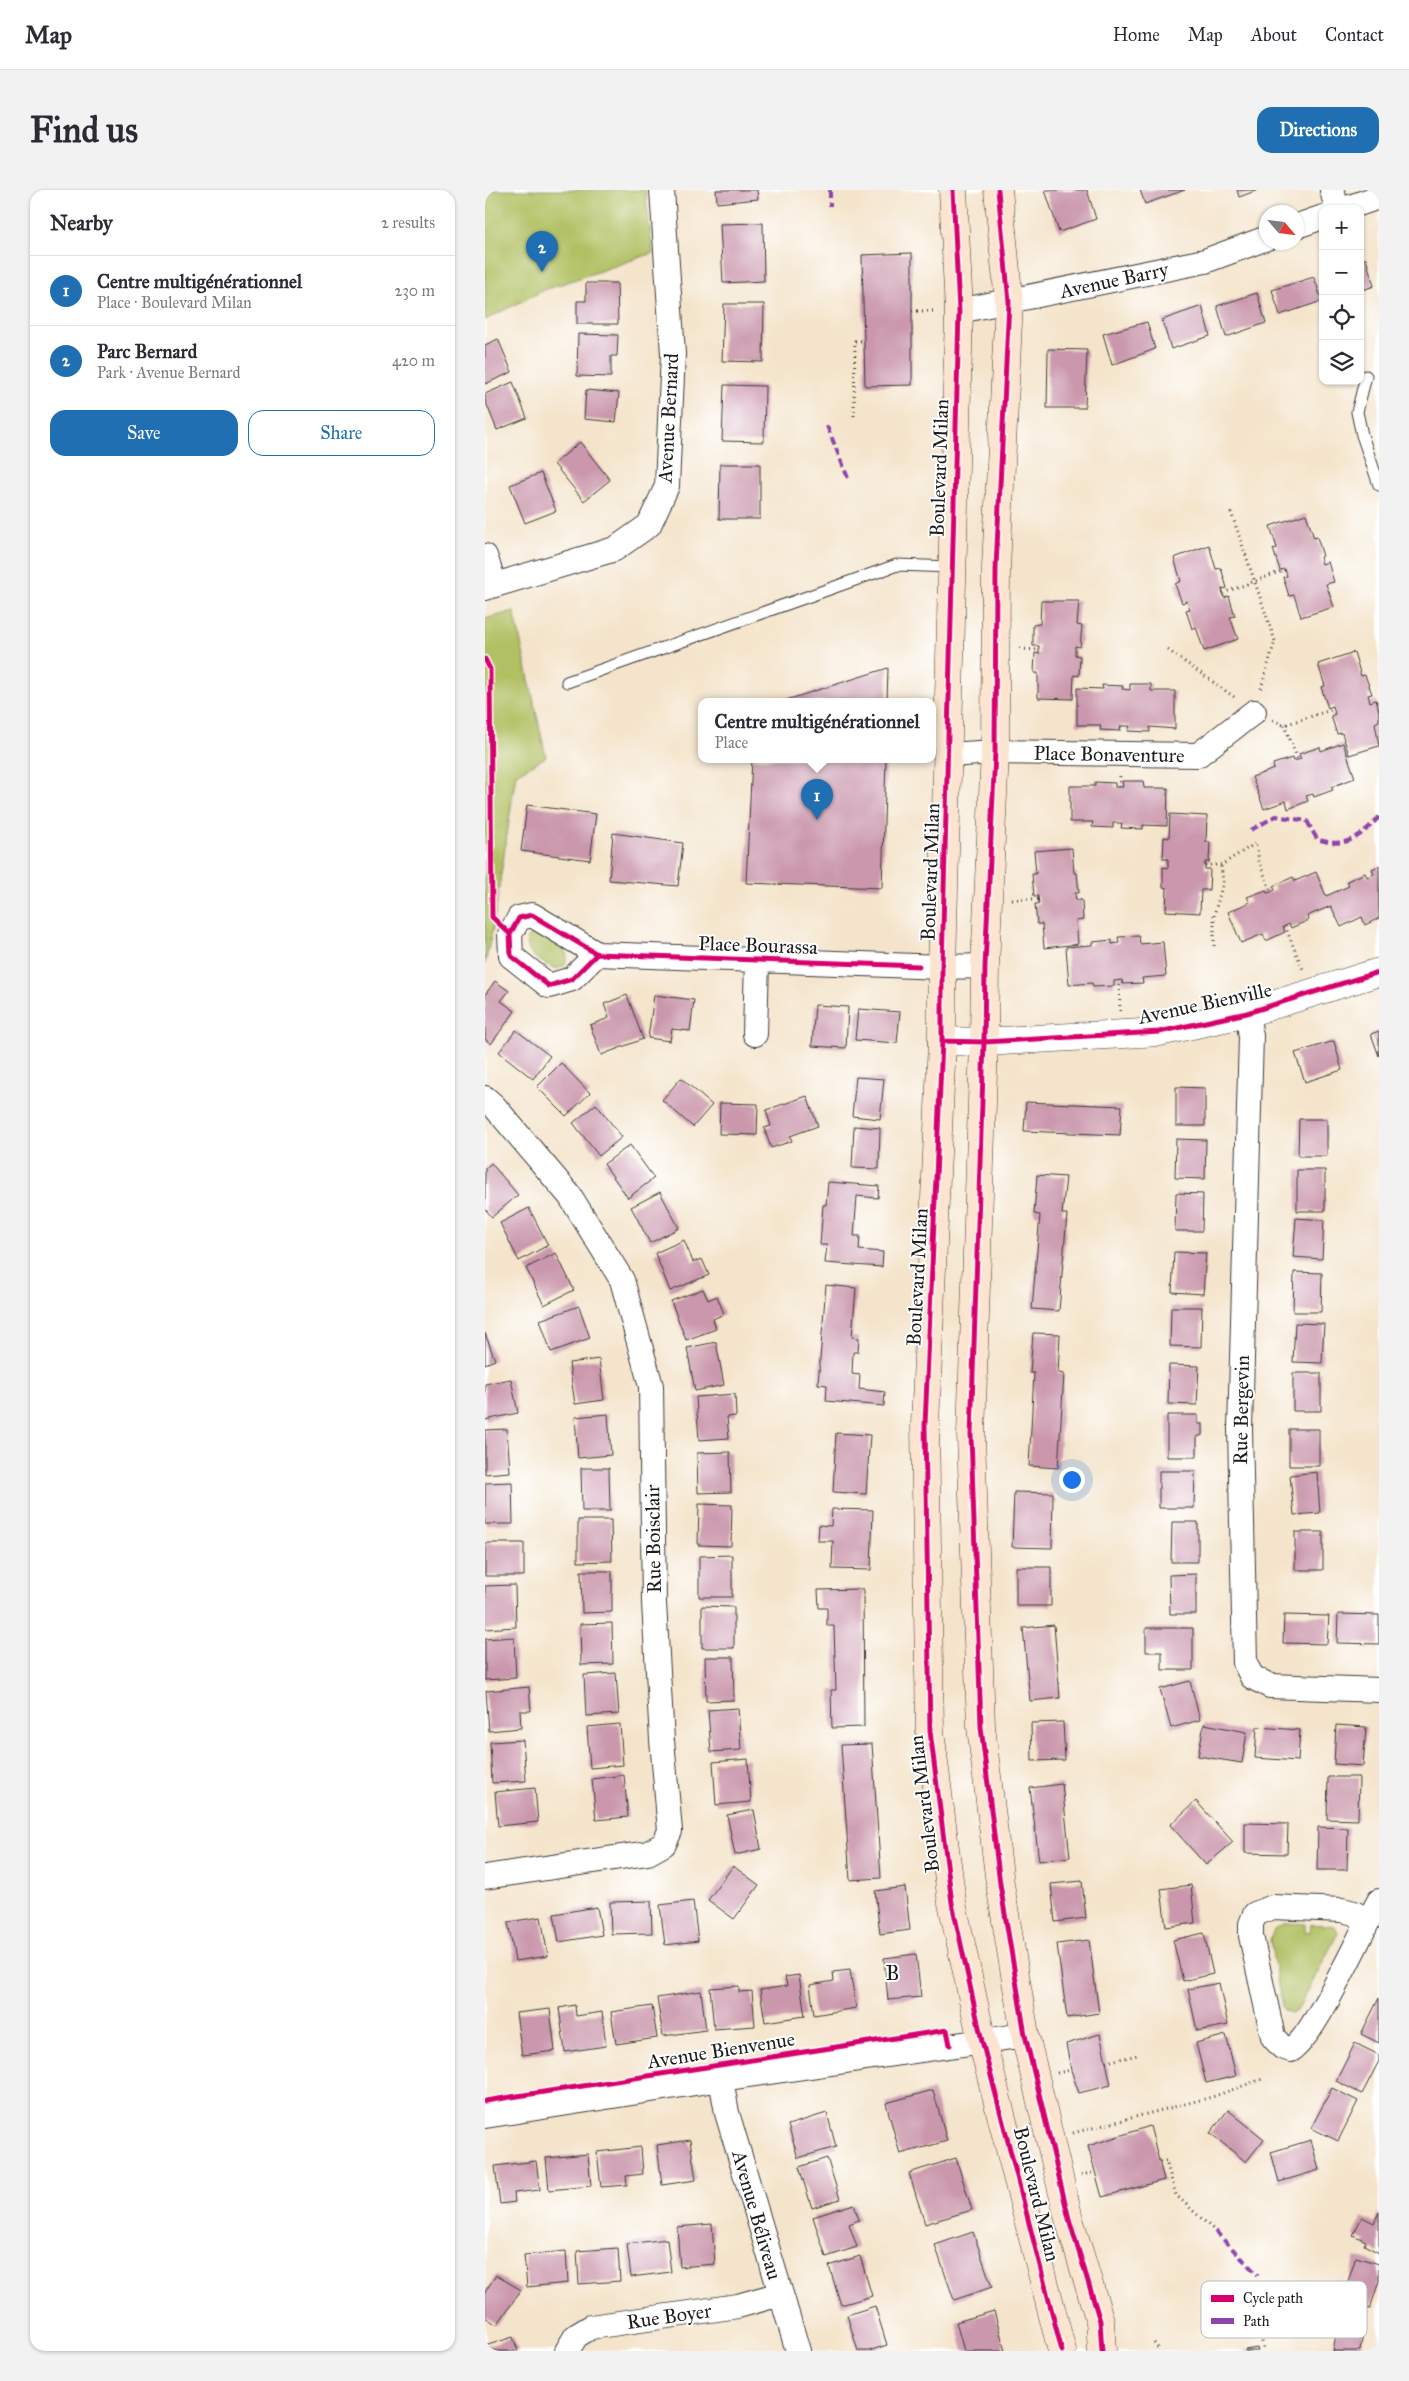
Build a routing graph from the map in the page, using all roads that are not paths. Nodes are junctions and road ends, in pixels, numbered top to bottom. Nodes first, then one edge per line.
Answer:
1 (662, 190) edge
2 (953, 190) edge
3 (998, 190) edge
4 (1332, 190) edge
5 (1379, 197) edge
6 (1336, 205) edge
7 (1356, 205) edge
8 (1319, 218) edge
9 (1304, 224) edge
10 (1259, 241) edge
11 (1009, 302) junction
12 (948, 311) junction
13 (1366, 376) dead end
14 (1379, 485) edge
15 (485, 556) edge
16 (951, 567) junction
17 (490, 587) edge
18 (567, 682) dead end
19 (1254, 712) road end
20 (995, 752) junction
21 (948, 755) junction
22 (597, 954) dead end
23 (757, 960) junction
24 (985, 966) junction
25 (942, 967) junction
26 (1379, 972) edge
27 (1247, 1013) junction
28 (755, 1034) dead end
29 (943, 1041) junction
30 (984, 1042) junction
31 (485, 1098) edge
32 (1379, 1690) edge
33 (485, 1877) edge
34 (1374, 1911) edge
35 (1025, 2035) junction
36 (982, 2041) junction
37 (721, 2079) junction
38 (485, 2116) edge
39 (780, 2294) junction
40 (567, 2351) edge
41 (797, 2351) edge
42 (1062, 2351) edge
43 (1103, 2351) edge

1 - 17 street, Avenue Bernard
2 - 12 main road, Boulevard Milan
3 - 11 main road, Boulevard Milan
4 - 6 street
5 - 7 street
8 - 9 street
10 - 11 street, Avenue Barry
11 - 12 street, Avenue Barry
11 - 20 main road, Boulevard Milan
12 - 16 main road, Boulevard Milan
13 - 14 lane
15 - 17 street
16 - 18 lane
16 - 21 main road, Boulevard Milan
19 - 20 street, Place Bonaventure
20 - 21 street, Place Bonaventure
20 - 24 main road, Boulevard Milan
21 - 25 main road, Boulevard Milan
22 - 23 street, Place Bourassa
23 - 25 street, Place Bourassa
23 - 28 street, Place Bourassa
24 - 25 street, Place Bourassa
24 - 30 main road, Boulevard Milan
25 - 29 main road, Boulevard Milan
26 - 27 street, Avenue Bienville
27 - 30 street, Avenue Bienville
27 - 32 street, Rue Bergevin
29 - 30 street, Avenue Bienville
29 - 36 main road, Boulevard Milan
30 - 35 main road, Boulevard Milan
31 - 33 street, Rue Boisclair
34 - 34 street
35 - 36 street, Avenue Bienvenue
35 - 43 main road, Boulevard Milan
36 - 37 street, Avenue Bienvenue
36 - 42 main road, Boulevard Milan
37 - 38 street, Avenue Bienvenue
37 - 39 street, Avenue Béliveau
39 - 40 street, Rue Boyer
39 - 41 street, Avenue Béliveau

